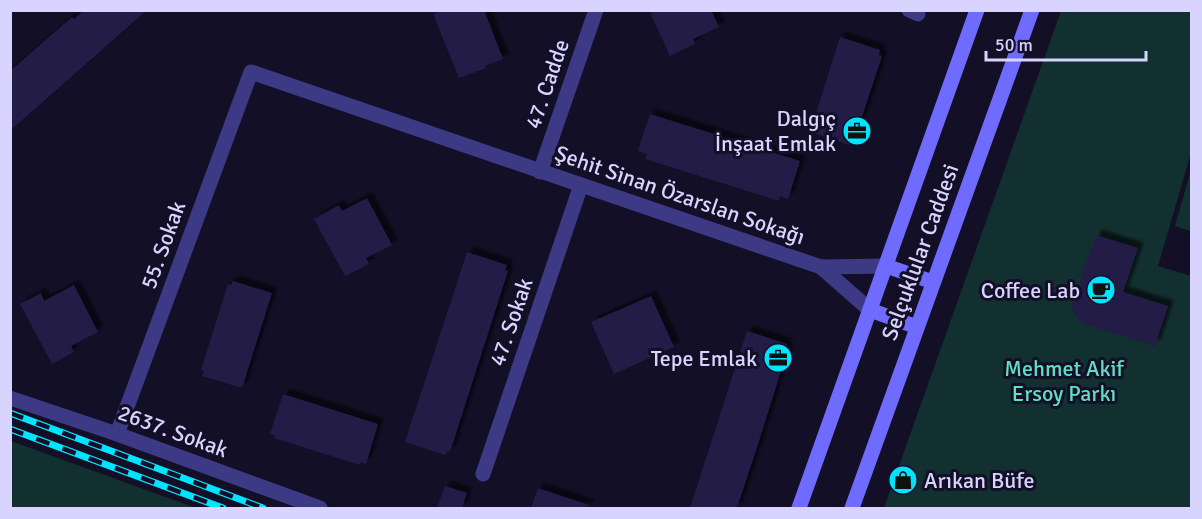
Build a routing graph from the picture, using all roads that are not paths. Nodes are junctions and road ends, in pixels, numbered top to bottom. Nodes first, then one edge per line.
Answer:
1 (596, 10) edge
2 (978, 10) edge
3 (1032, 10) edge
4 (251, 72) joint
5 (540, 171) junction
6 (581, 185) junction
7 (886, 266) junction
8 (821, 267) junction
9 (933, 282) junction
10 (870, 310) junction
11 (917, 327) junction
12 (10, 398) edge
13 (117, 434) junction
14 (483, 474) dead end
15 (320, 508) edge
16 (799, 508) edge
17 (852, 508) edge

1 - 5 street, 47. Cadde
2 - 7 main road, Selçuklular Caddesi
3 - 9 main road, Selçuklular Caddesi
4 - 5 street, Şehit Sinan Özarslan Sokağı
4 - 13 street, 55. Sokak
5 - 6 street, Şehit Sinan Özarslan Sokağı
6 - 8 street, Şehit Sinan Özarslan Sokağı
6 - 14 street, 47. Sokak
7 - 8 street
7 - 9 main road
7 - 10 main road, Selçuklular Caddesi
8 - 10 street
9 - 11 main road, Selçuklular Caddesi
10 - 11 main road
10 - 16 main road, Selçuklular Caddesi
11 - 17 main road, Selçuklular Caddesi
12 - 13 street, 2637. Sokak
13 - 15 street, 2637. Sokak

